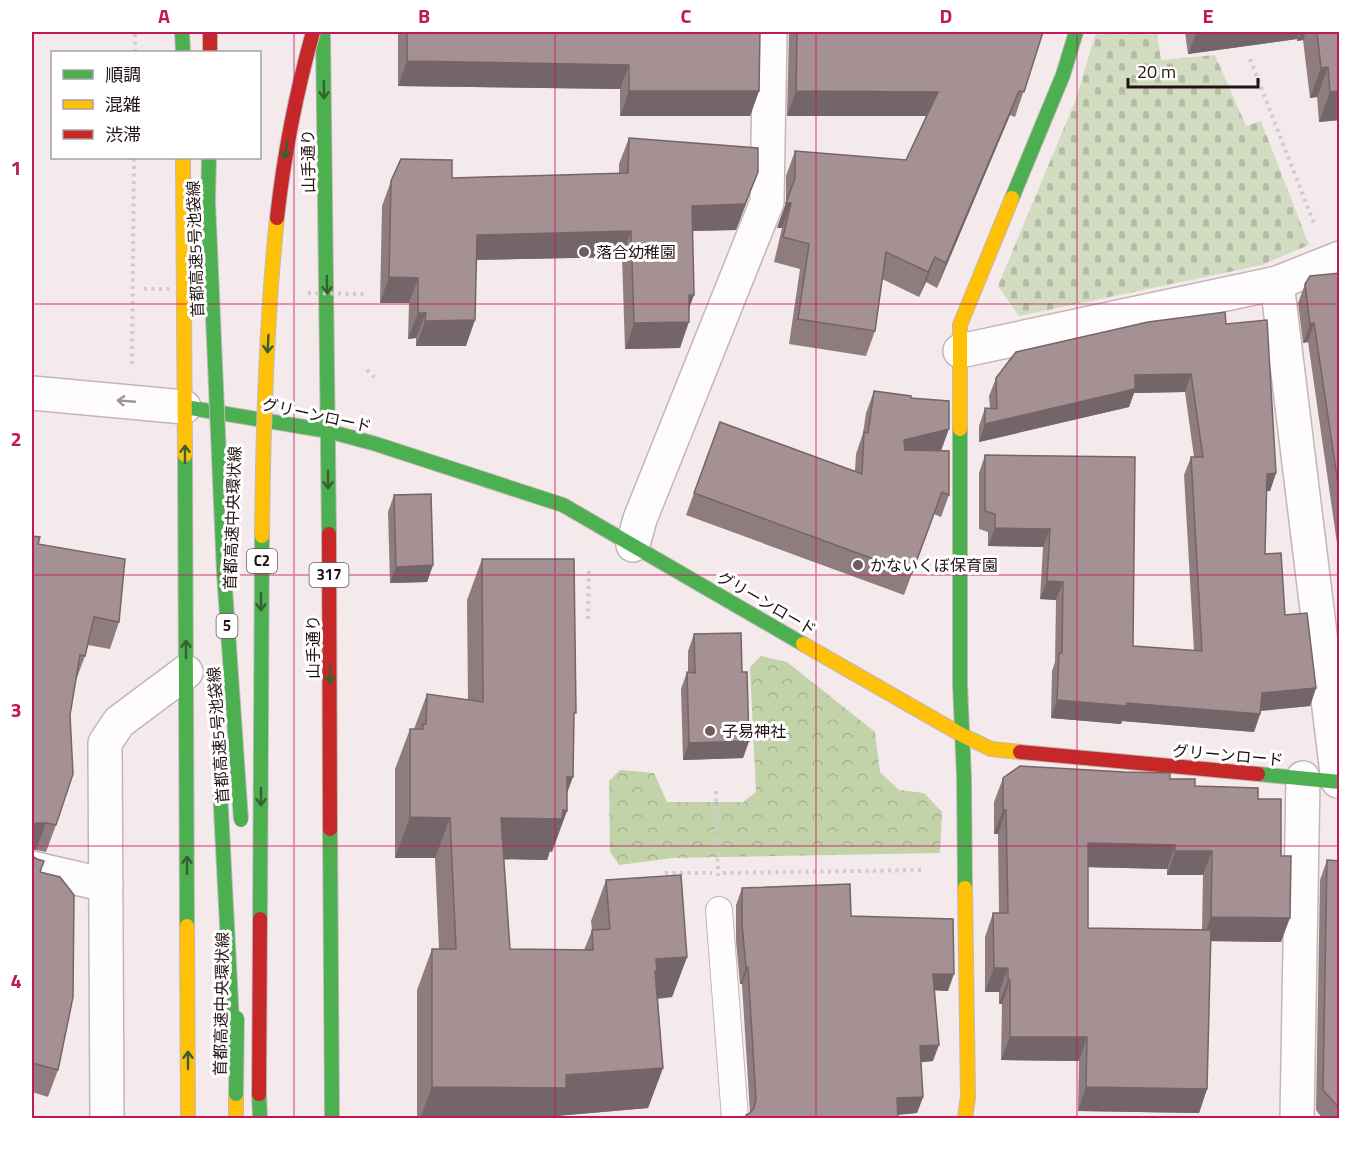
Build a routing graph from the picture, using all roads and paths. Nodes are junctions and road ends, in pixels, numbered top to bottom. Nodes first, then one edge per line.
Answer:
1 (135, 32) edge
2 (182, 32) edge
3 (202, 32) edge
4 (210, 32) edge
5 (301, 32) edge
6 (313, 32) edge
7 (323, 32) edge
8 (770, 32) edge
9 (1076, 32) edge
10 (135, 51) edge
11 (183, 51) edge
12 (202, 51) edge
13 (210, 51) edge
14 (1250, 59) dead end
15 (134, 159) edge
16 (183, 159) edge
17 (201, 159) edge
18 (209, 159) edge
19 (270, 169) dead end
20 (1318, 232) dead end
21 (1340, 258) edge
22 (1277, 283) junction
23 (254, 350) dead end
24 (960, 351) junction
25 (367, 370) dead end
26 (377, 380) dead end
27 (32, 393) edge
28 (131, 401) junction
29 (184, 407) junction
30 (328, 431) junction
31 (249, 477) dead end
32 (208, 503) dead end
33 (633, 545) junction
34 (589, 567) dead end
35 (588, 619) dead end
36 (186, 672) junction
37 (245, 677) dead end
38 (962, 735) junction
39 (219, 774) dead end
40 (1303, 778) junction
41 (1339, 782) edge
42 (716, 791) dead end
43 (718, 861) dead end
44 (32, 868) edge
45 (934, 870) dead end
46 (665, 873) dead end
47 (106, 885) junction
48 (719, 910) dead end
49 (236, 1094) junction
50 (259, 1094) junction
51 (107, 1119) edge
52 (188, 1119) edge
53 (236, 1119) edge
54 (260, 1119) edge
55 (332, 1119) edge
56 (735, 1119) edge
57 (964, 1119) edge
58 (1297, 1119) edge

1 - 10 path
2 - 11 main road
3 - 12 main road
4 - 13 main road
5 - 19 main road
6 -> 50 main road, 首都高速中央環状線 / C2, bridge
7 -> 30 main road, 山手通り / 317
8 - 33 street
9 - 24 main road
14 - 20 path
15 - 28 path
16 - 29 main road
17 - 32 main road, 首都高速5号池袋線
18 - 37 main road, 首都高速5号池袋線 / 5, bridge
21 - 22 street
22 - 24 street
22 - 41 street
23 - 31 main road, 首都高速中央環状線
24 - 38 main road
25 - 26 path
28 -> 27 street
28 - 29 street
29 - 30 main road, グリーンロード
36 -> 29 main road
30 - 33 main road, グリーンロード
30 -> 55 main road, 山手通り / 317
33 - 38 main road, グリーンロード
34 - 35 path
36 - 47 street
52 -> 36 main road
38 - 40 main road, グリーンロード
38 - 57 main road
39 - 49 main road, 首都高速5号池袋線, bridge
40 - 41 main road, グリーンロード
40 - 58 street
42 - 43 path
44 - 47 street
45 - 46 path
47 - 51 street
48 - 56 lane
49 - 50 main road, 首都高速中央環状線, bridge
49 - 53 main road, 首都高速中央環状線
50 - 54 main road, 首都高速中央環状線 / C2

